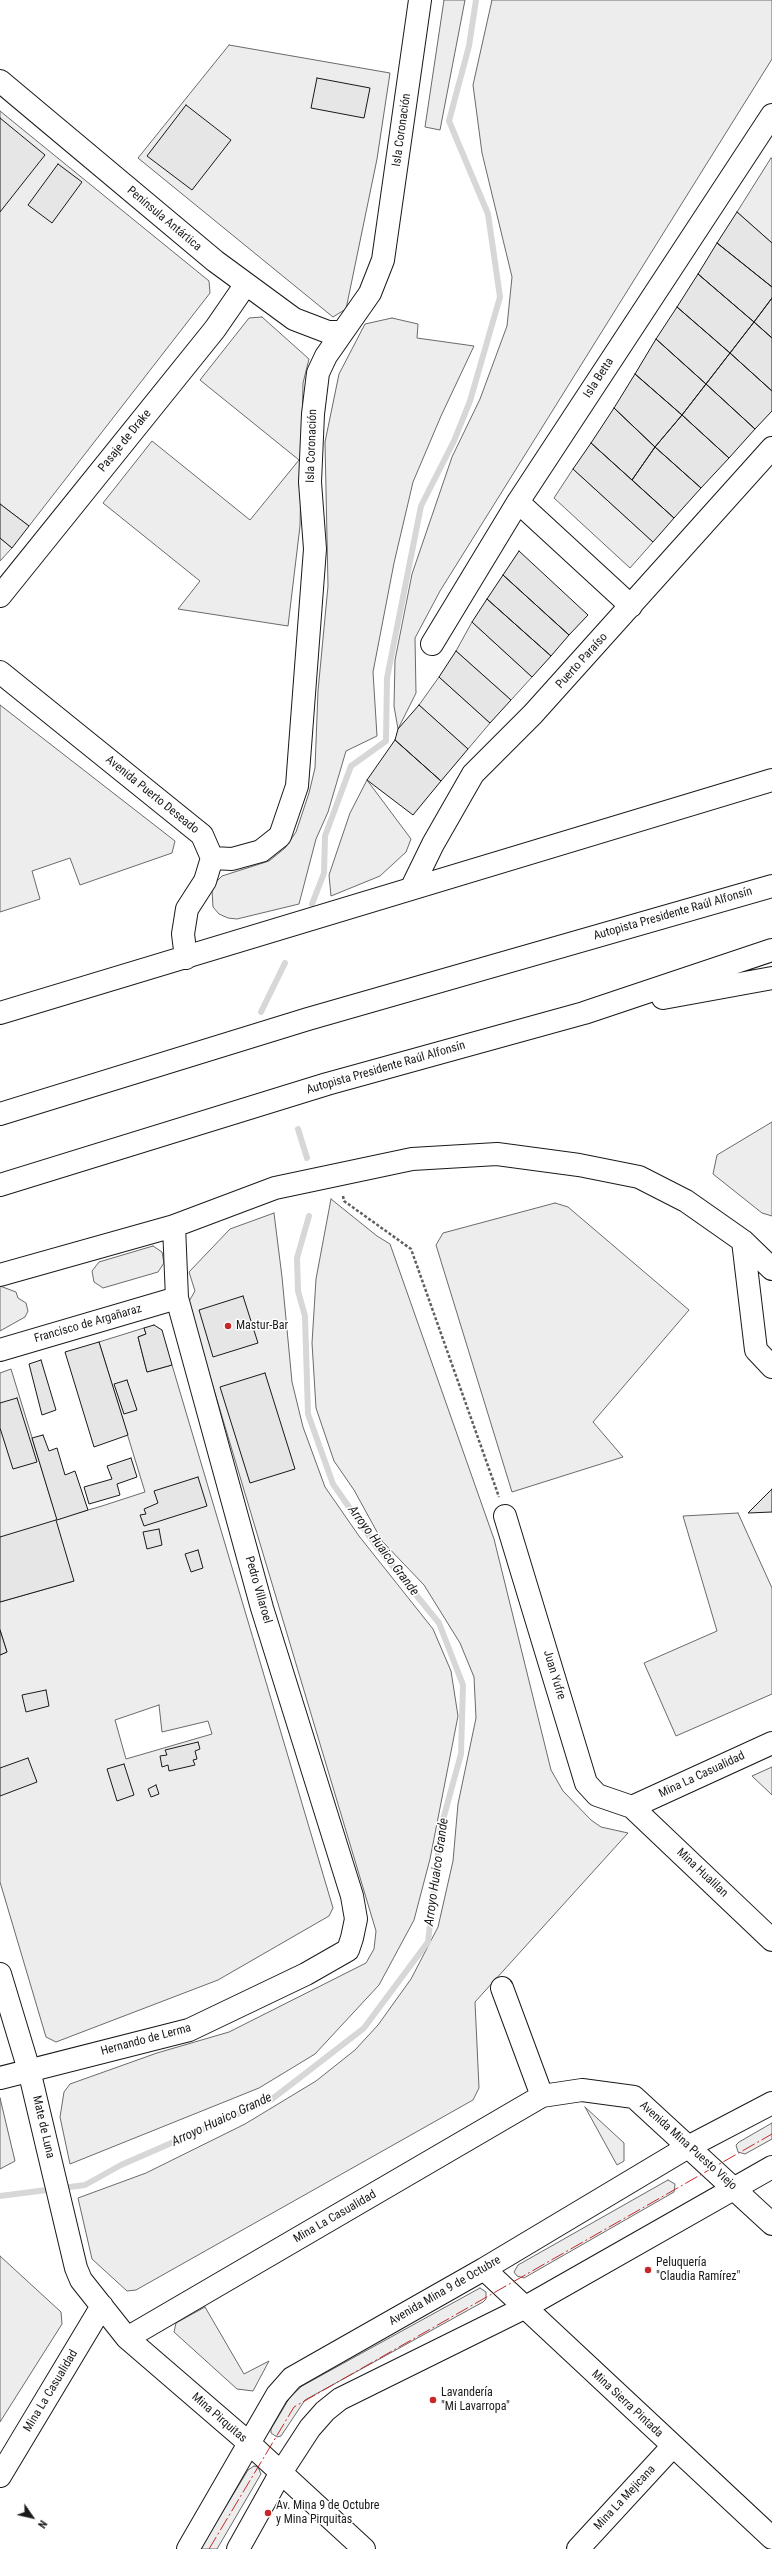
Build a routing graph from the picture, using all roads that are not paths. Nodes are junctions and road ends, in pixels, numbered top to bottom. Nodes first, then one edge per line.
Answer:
1 (420, 0) edge
2 (0, 81) edge
3 (772, 115) edge
4 (246, 284) junction
5 (342, 332) junction
6 (772, 448) edge
7 (518, 502) junction
8 (0, 596) edge
9 (631, 606) junction
10 (432, 644) dead end
11 (0, 672) edge
12 (772, 780) edge
13 (212, 858) junction
14 (772, 886) edge
15 (412, 887) junction
16 (772, 950) edge
17 (186, 958) junction
18 (772, 978) edge
19 (0, 1013) edge
20 (584, 1013) junction
21 (0, 1114) edge
22 (115, 1151) junction
23 (0, 1185) edge
24 (0, 1198) edge
25 (174, 1226) junction
26 (743, 1241) junction
27 (772, 1269) edge
28 (0, 1275) edge
29 (177, 1298) junction
30 (0, 1350) edge
31 (772, 1367) edge
32 (506, 1516) road end
33 (772, 1743) edge
34 (632, 1807) junction
35 (772, 1940) edge
36 (348, 1950) joint
37 (0, 1974) edge
38 (502, 1988) dead end
39 (29, 2070) junction
40 (0, 2078) edge
41 (542, 2096) junction
42 (772, 2103) edge
43 (688, 2147) junction
44 (772, 2167) edge
45 (736, 2189) junction
46 (772, 2224) edge
47 (484, 2269) junction
48 (78, 2274) joint
49 (102, 2306) junction
50 (524, 2308) junction
51 (127, 2338) junction
52 (250, 2444) junction
53 (672, 2447) junction
54 (280, 2474) junction
55 (0, 2476) edge
56 (772, 2538) edge
57 (188, 2549) edge
58 (238, 2549) edge
59 (364, 2549) edge
60 (578, 2549) edge

1 - 5 main road, Isla Coronación
2 - 4 main road, Península Antártica
3 - 7 main road, Isla Betta
4 - 5 main road, Península Antártica
4 - 8 main road, Pasaje de Drake
5 - 13 main road, Isla Coronación
6 - 9 main road, Puerto Paraíso
7 - 9 main road
7 - 10 main road, Isla Betta
9 - 15 main road, Puerto Paraíso
11 - 13 main road, Avenida Puerto Deseado
12 - 15 main road
13 - 17 main road
14 - 21 main road, Autopista Presidente Raúl Alfonsín
15 - 17 main road
16 - 20 main road, Autopista Presidente Raúl Alfonsín
17 - 19 main road
18 - 20 main road
20 - 22 main road, Autopista Presidente Raúl Alfonsín
22 - 23 main road, Autopista Presidente Raúl Alfonsín
22 - 24 main road
25 - 26 main road
25 - 28 main road
25 - 29 main road, Pedro Villaroel
26 - 27 main road
26 - 31 main road
29 - 30 main road, Francisco de Argañaraz
29 - 36 main road, Pedro Villaroel
32 - 34 main road, Juan Yufre
33 - 34 main road, Mina La Casualidad
34 - 35 main road, Mina Hualilan
36 - 39 main road, Hernando de Lerma
37 - 39 main road, Mate de Luna
38 - 41 main road
39 - 40 main road, Hernando de Lerma
39 - 48 main road, Mate de Luna
41 - 43 main road, Avenida Mina Puesto Viejo
41 - 51 main road, Mina La Casualidad
42 - 43 main road, Avenida Mina 9 de Octubre
43 - 45 main road, Avenida Mina Puesto Viejo
43 - 47 main road, Avenida Mina 9 de Octubre
44 - 45 main road
45 - 46 main road, Avenida Mina Puesto Viejo
45 - 50 main road
47 - 50 main road, Mina Sierra Pintada
47 - 52 main road, Avenida Mina 9 de Octubre
48 - 49 main road, Mina Pirquitas
49 - 51 main road, Mina Pirquitas
49 - 55 main road, Mina La Casualidad
50 - 53 main road, Mina Sierra Pintada
50 - 54 main road
51 - 52 main road, Mina Pirquitas
52 - 54 main road, Mina Pirquitas
52 - 57 main road, Avenida Mina 9 de Octubre
53 - 56 main road, Mina Sierra Pintada
53 - 60 main road, Mina La Mejicana
54 - 58 main road
54 - 59 main road, Mina Pirquitas

